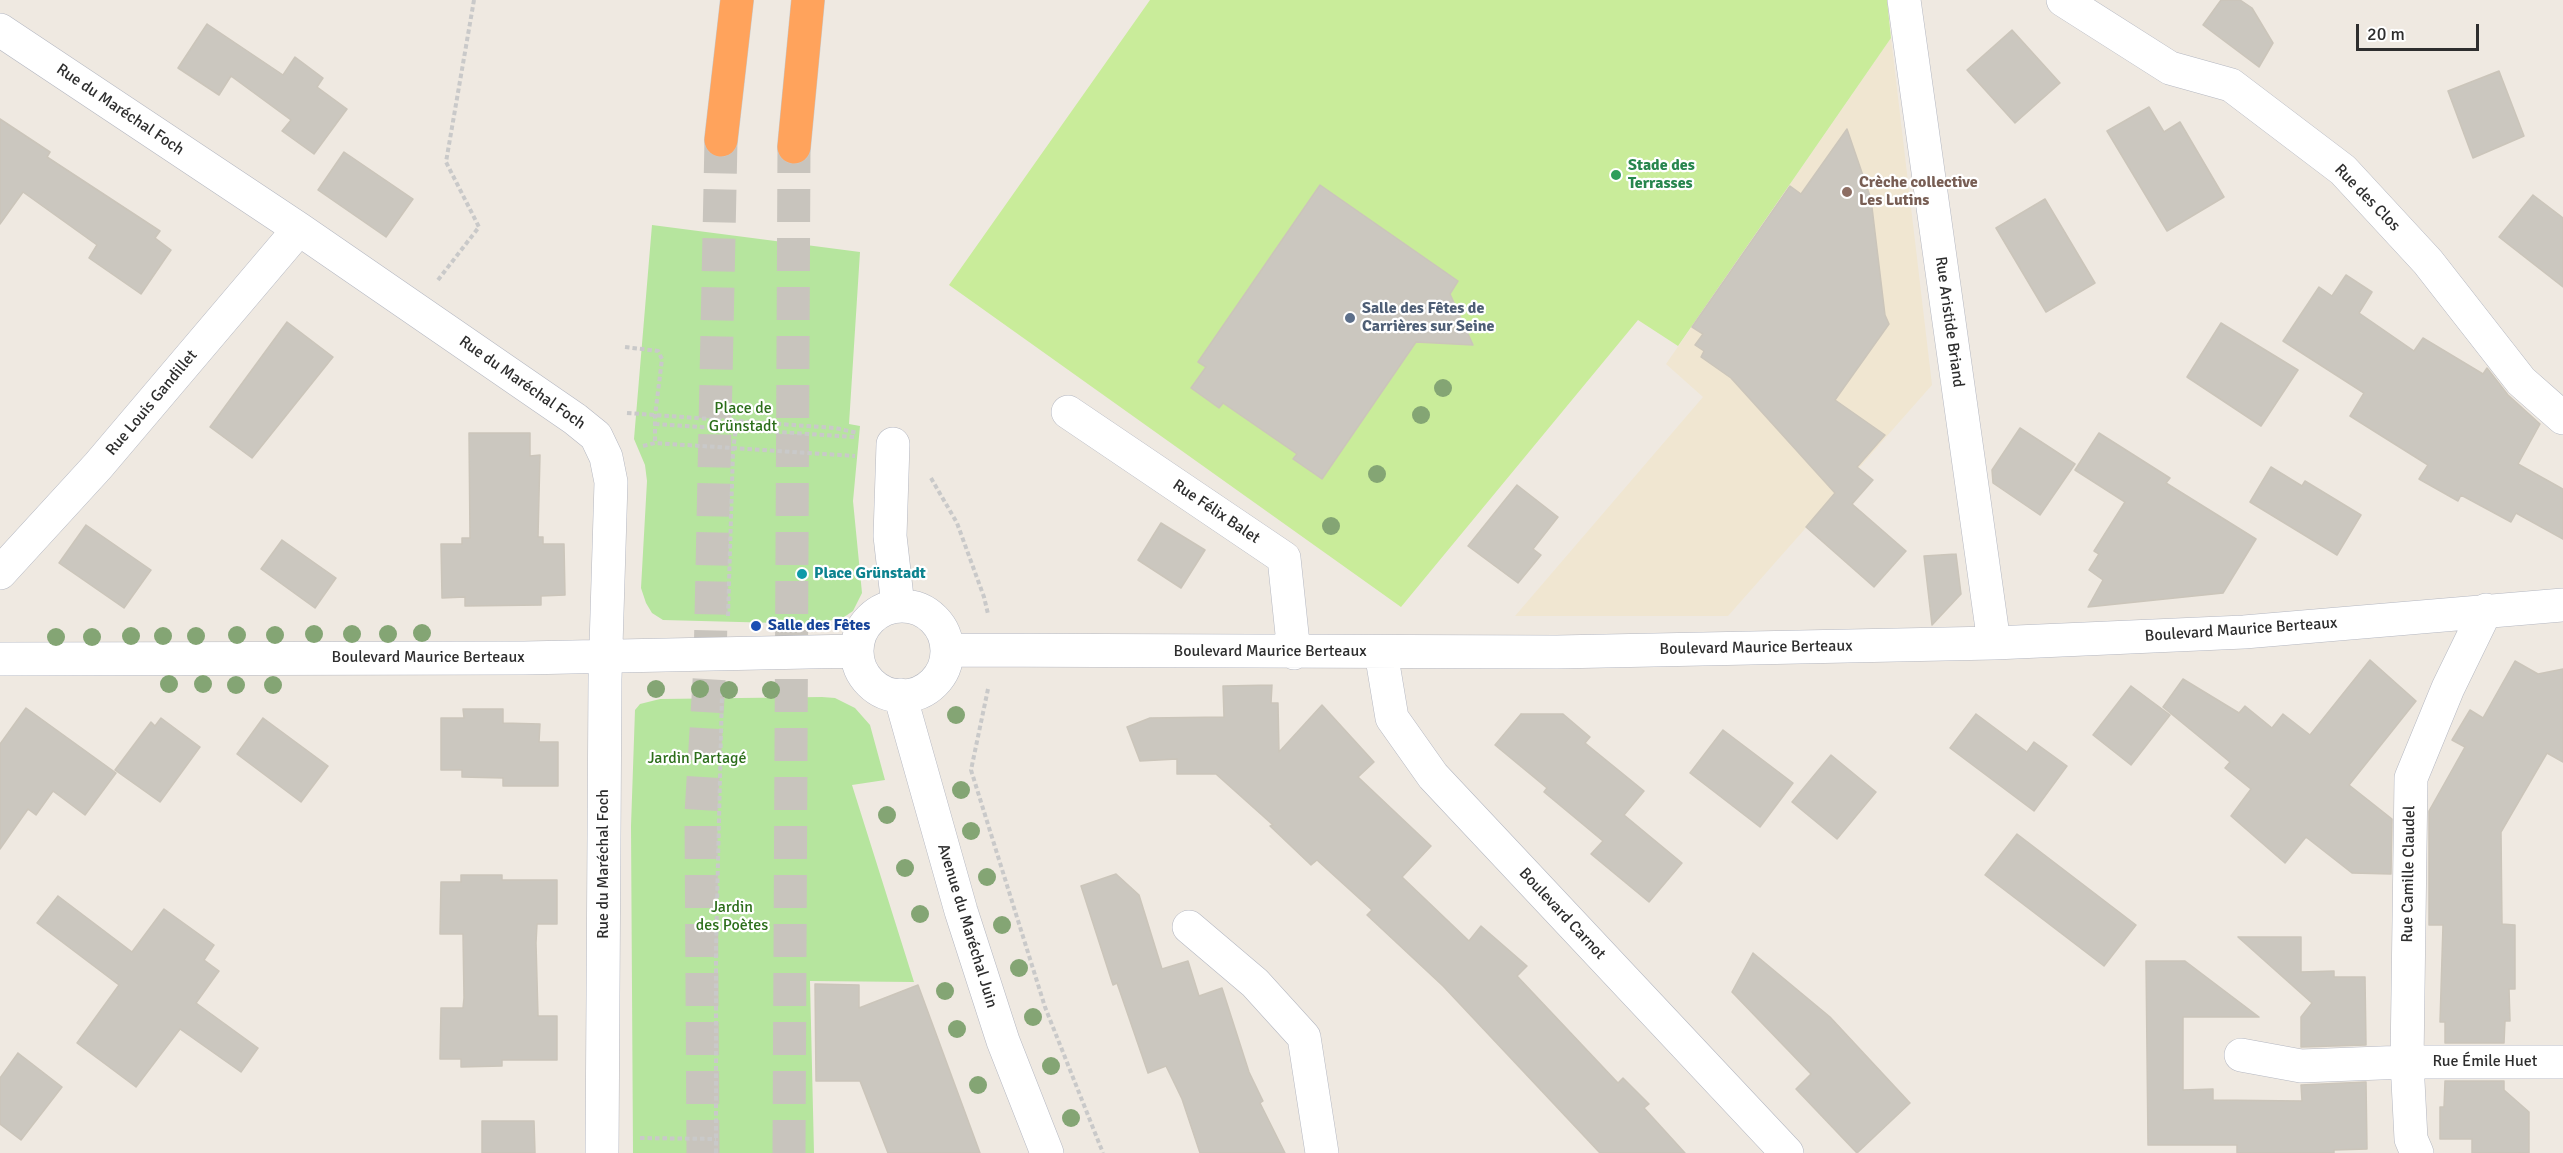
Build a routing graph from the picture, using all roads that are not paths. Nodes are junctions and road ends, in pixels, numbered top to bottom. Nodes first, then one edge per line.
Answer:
1 (737, 0) edge
2 (808, 0) edge
3 (1904, 0) edge
4 (2063, 0) edge
5 (0, 30) edge
6 (721, 140) tunnel mouth
7 (794, 147) tunnel mouth
8 (299, 229) junction
9 (1068, 412) dead end
10 (2563, 418) edge
11 (893, 444) road end
12 (0, 573) edge
13 (2563, 605) edge
14 (898, 606) junction
15 (2486, 610) junction
16 (1994, 643) junction
17 (947, 650) junction
18 (856, 651) junction
19 (1381, 652) junction
20 (1294, 653) junction
21 (605, 657) junction
22 (0, 659) edge
23 (900, 696) junction
24 (1189, 927) dead end
25 (2241, 1055) dead end
26 (2407, 1062) junction
27 (2563, 1062) edge
28 (602, 1140) edge
29 (1047, 1153) edge
30 (1322, 1153) edge
31 (1787, 1153) edge
32 (2417, 1153) edge

1 - 6 highway
2 - 7 highway
3 - 16 street, Rue Aristide Briand
4 - 10 street, Rue des Clos
5 - 8 street, Rue du Maréchal Foch
8 - 12 street, Rue Louis Gandillet
8 - 21 street, Rue du Maréchal Foch
9 - 20 street, Rue Félix Balet
11 - 14 street
13 - 15 street, Boulevard Maurice Berteaux
14 - 17 street
14 - 18 street
15 - 16 street, Boulevard Maurice Berteaux
15 - 26 street, Rue Camille Claudel
16 - 19 street, Boulevard Maurice Berteaux
17 - 20 street, Boulevard Maurice Berteaux
17 - 23 street
18 - 21 street, Boulevard Maurice Berteaux
18 - 23 street
19 - 20 street, Boulevard Maurice Berteaux
19 - 31 street, Boulevard Carnot
21 - 22 street, Boulevard Maurice Berteaux
21 - 28 street, Rue du Maréchal Foch
23 - 29 street, Avenue du Maréchal Juin
24 - 30 street
25 - 26 street, Rue Émile Huet
26 - 27 street, Rue Émile Huet
26 - 32 street, Rue Camille Claudel

